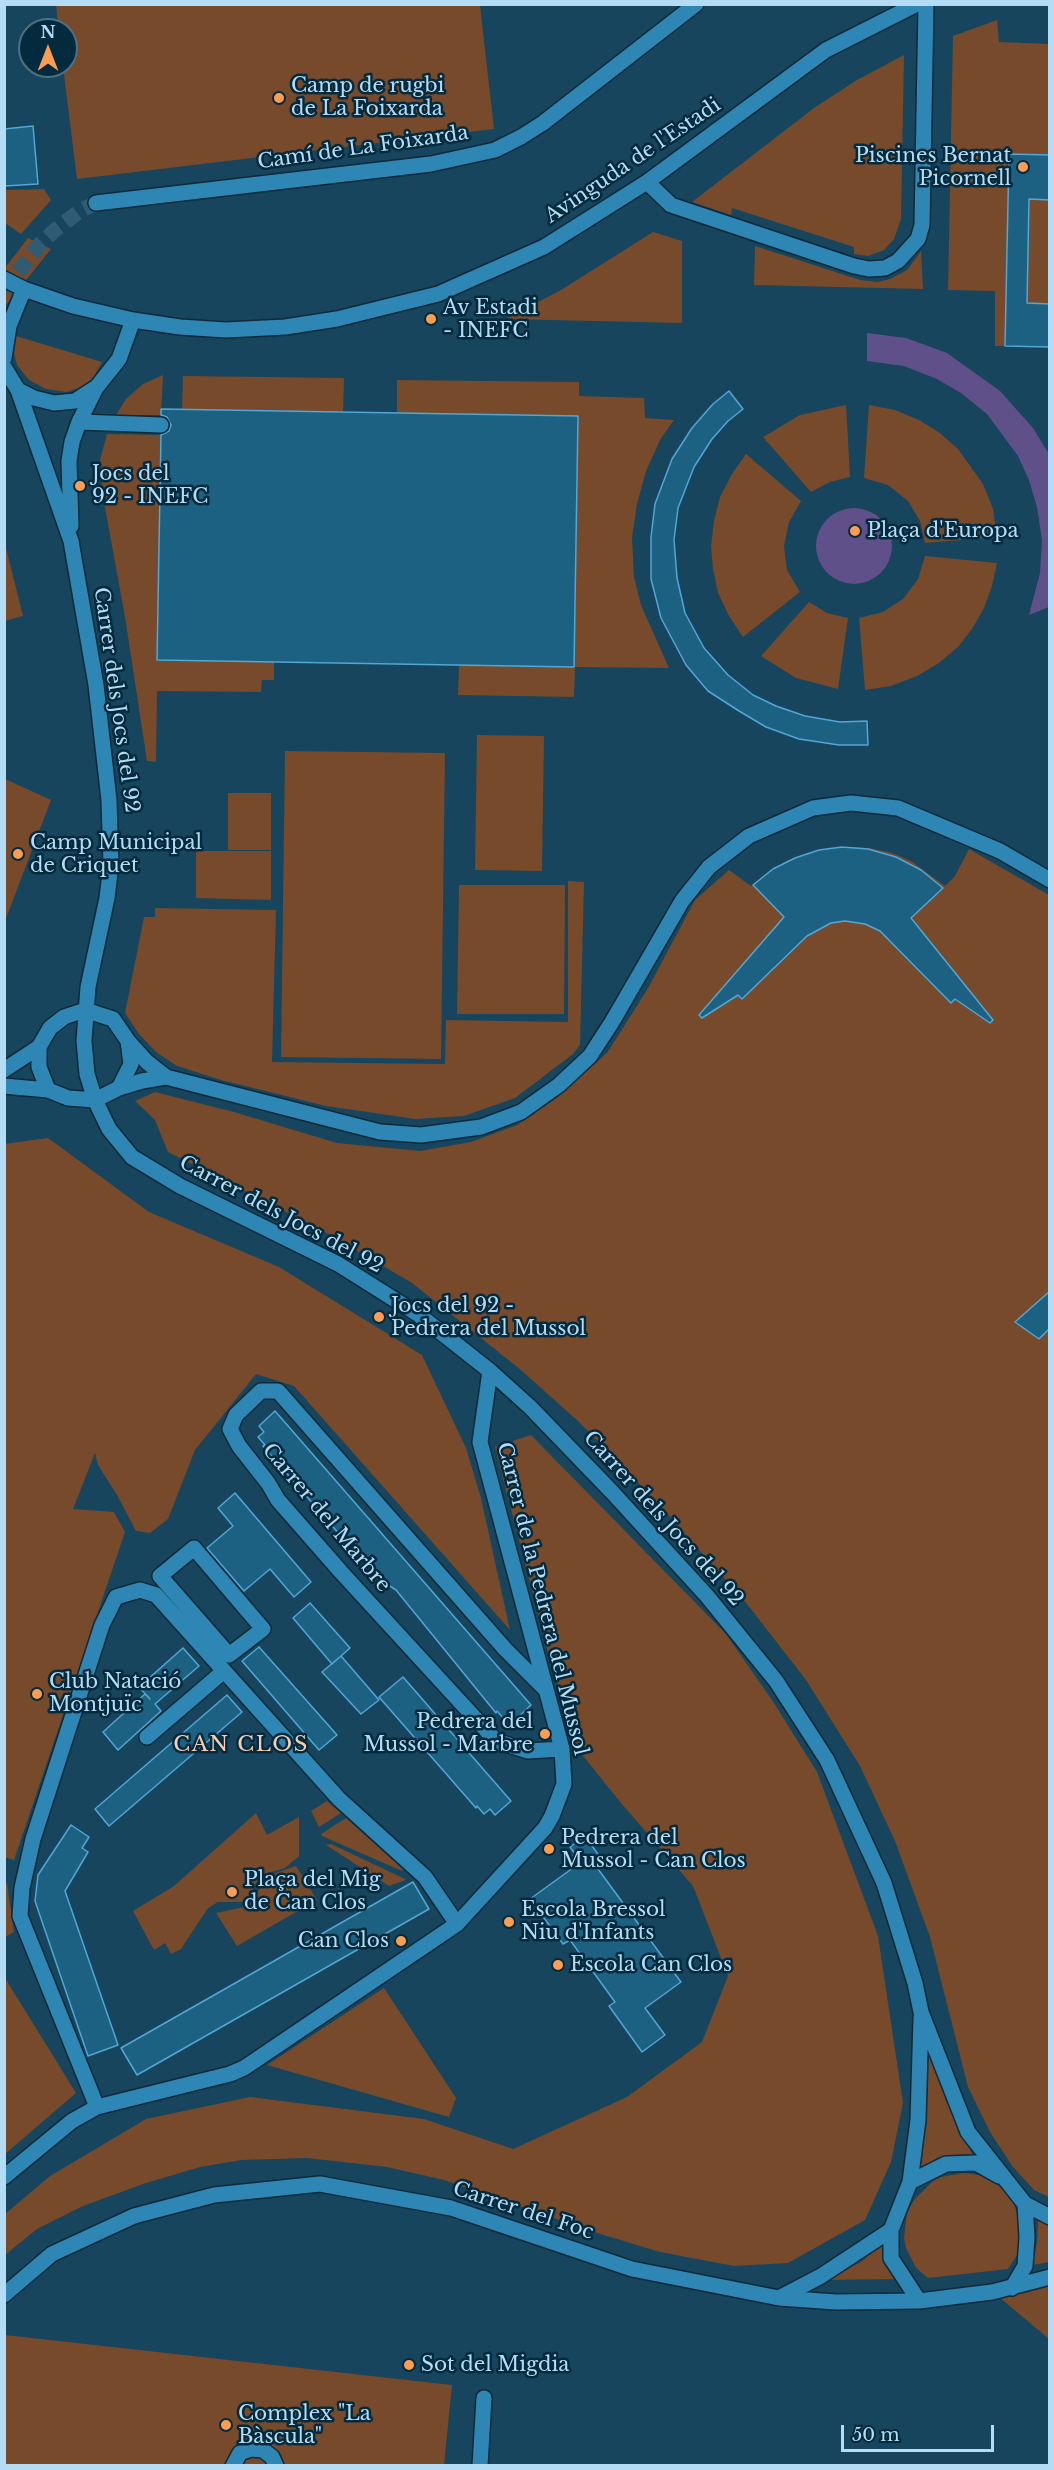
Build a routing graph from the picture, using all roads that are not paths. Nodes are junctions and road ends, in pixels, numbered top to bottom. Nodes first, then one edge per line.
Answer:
1 (696, 4) edge
2 (917, 4) edge
3 (926, 4) edge
4 (647, 182) junction
5 (96, 203) tunnel mouth
6 (4, 279) edge
7 (24, 289) junction
8 (133, 320) junction
9 (4, 358) edge
10 (4, 367) edge
11 (96, 388) junction
12 (18, 390) junction
13 (79, 422) junction
14 (161, 425) dead end
15 (71, 541) junction
16 (1050, 880) edge
17 (85, 1010) junction
18 (128, 1041) junction
19 (39, 1047) junction
20 (4, 1070) edge
21 (166, 1077) junction
22 (4, 1086) edge
23 (120, 1088) junction
24 (48, 1090) junction
25 (95, 1100) junction
26 (490, 1371) junction
27 (160, 1576) joint
28 (224, 1671) junction
29 (547, 1690) junction
30 (147, 1737) dead end
31 (562, 1749) junction
32 (457, 1924) junction
33 (921, 2012) junction
34 (97, 2107) junction
35 (4, 2177) edge
36 (1005, 2179) junction
37 (910, 2182) junction
38 (1025, 2204) junction
39 (1050, 2217) edge
40 (891, 2230) junction
41 (1050, 2277) edge
42 (1012, 2288) junction
43 (4, 2295) edge
44 (779, 2298) junction
45 (919, 2301) junction
46 (484, 2398) dead end
47 (232, 2466) edge
48 (276, 2466) edge
49 (480, 2466) edge

1 - 5 street, Camí de La Foixarda
2 - 4 street, Avinguda de l'Estadi
3 - 4 street
4 - 8 street, Avinguda de l'Estadi
6 - 7 street, Avinguda de l'Estadi
7 - 8 street, Avinguda de l'Estadi
7 - 9 street
8 - 11 street
10 - 12 street
11 - 12 street
11 - 13 street
12 - 15 street
13 - 14 street
13 - 15 street
15 - 17 street, Carrer dels Jocs del 92
16 - 21 street
17 - 18 street
17 - 19 street
17 - 25 street, Carrer dels Jocs del 92
18 - 21 street
18 - 23 street
19 - 20 street
19 - 24 street
21 - 23 street
22 - 24 street
23 - 25 street
24 - 25 street
25 - 26 street, Carrer dels Jocs del 92
26 - 29 street, Carrer de la Pedrera del Mussol
26 - 33 street, Carrer dels Jocs del 92
27 - 27 street
28 - 30 street
28 - 32 street
28 - 34 street
29 - 31 street, Carrer de la Pedrera del Mussol
29 - 31 street, Carrer del Marbre
31 - 32 street, Carrer de la Pedrera del Mussol
32 - 34 street, Carrer de la Pedrera del Mussol
33 - 36 street
33 - 37 street
34 - 35 street, Carrer de la Pedrera del Mussol
36 - 37 street
36 - 38 street
37 - 40 street
38 - 39 street
38 - 42 street
40 - 44 street
40 - 45 street
41 - 42 street, Carrer del Foc
42 - 45 street, Carrer del Foc
43 - 44 street, Carrer del Foc
44 - 45 street, Carrer del Foc
46 - 49 street
47 - 48 street

